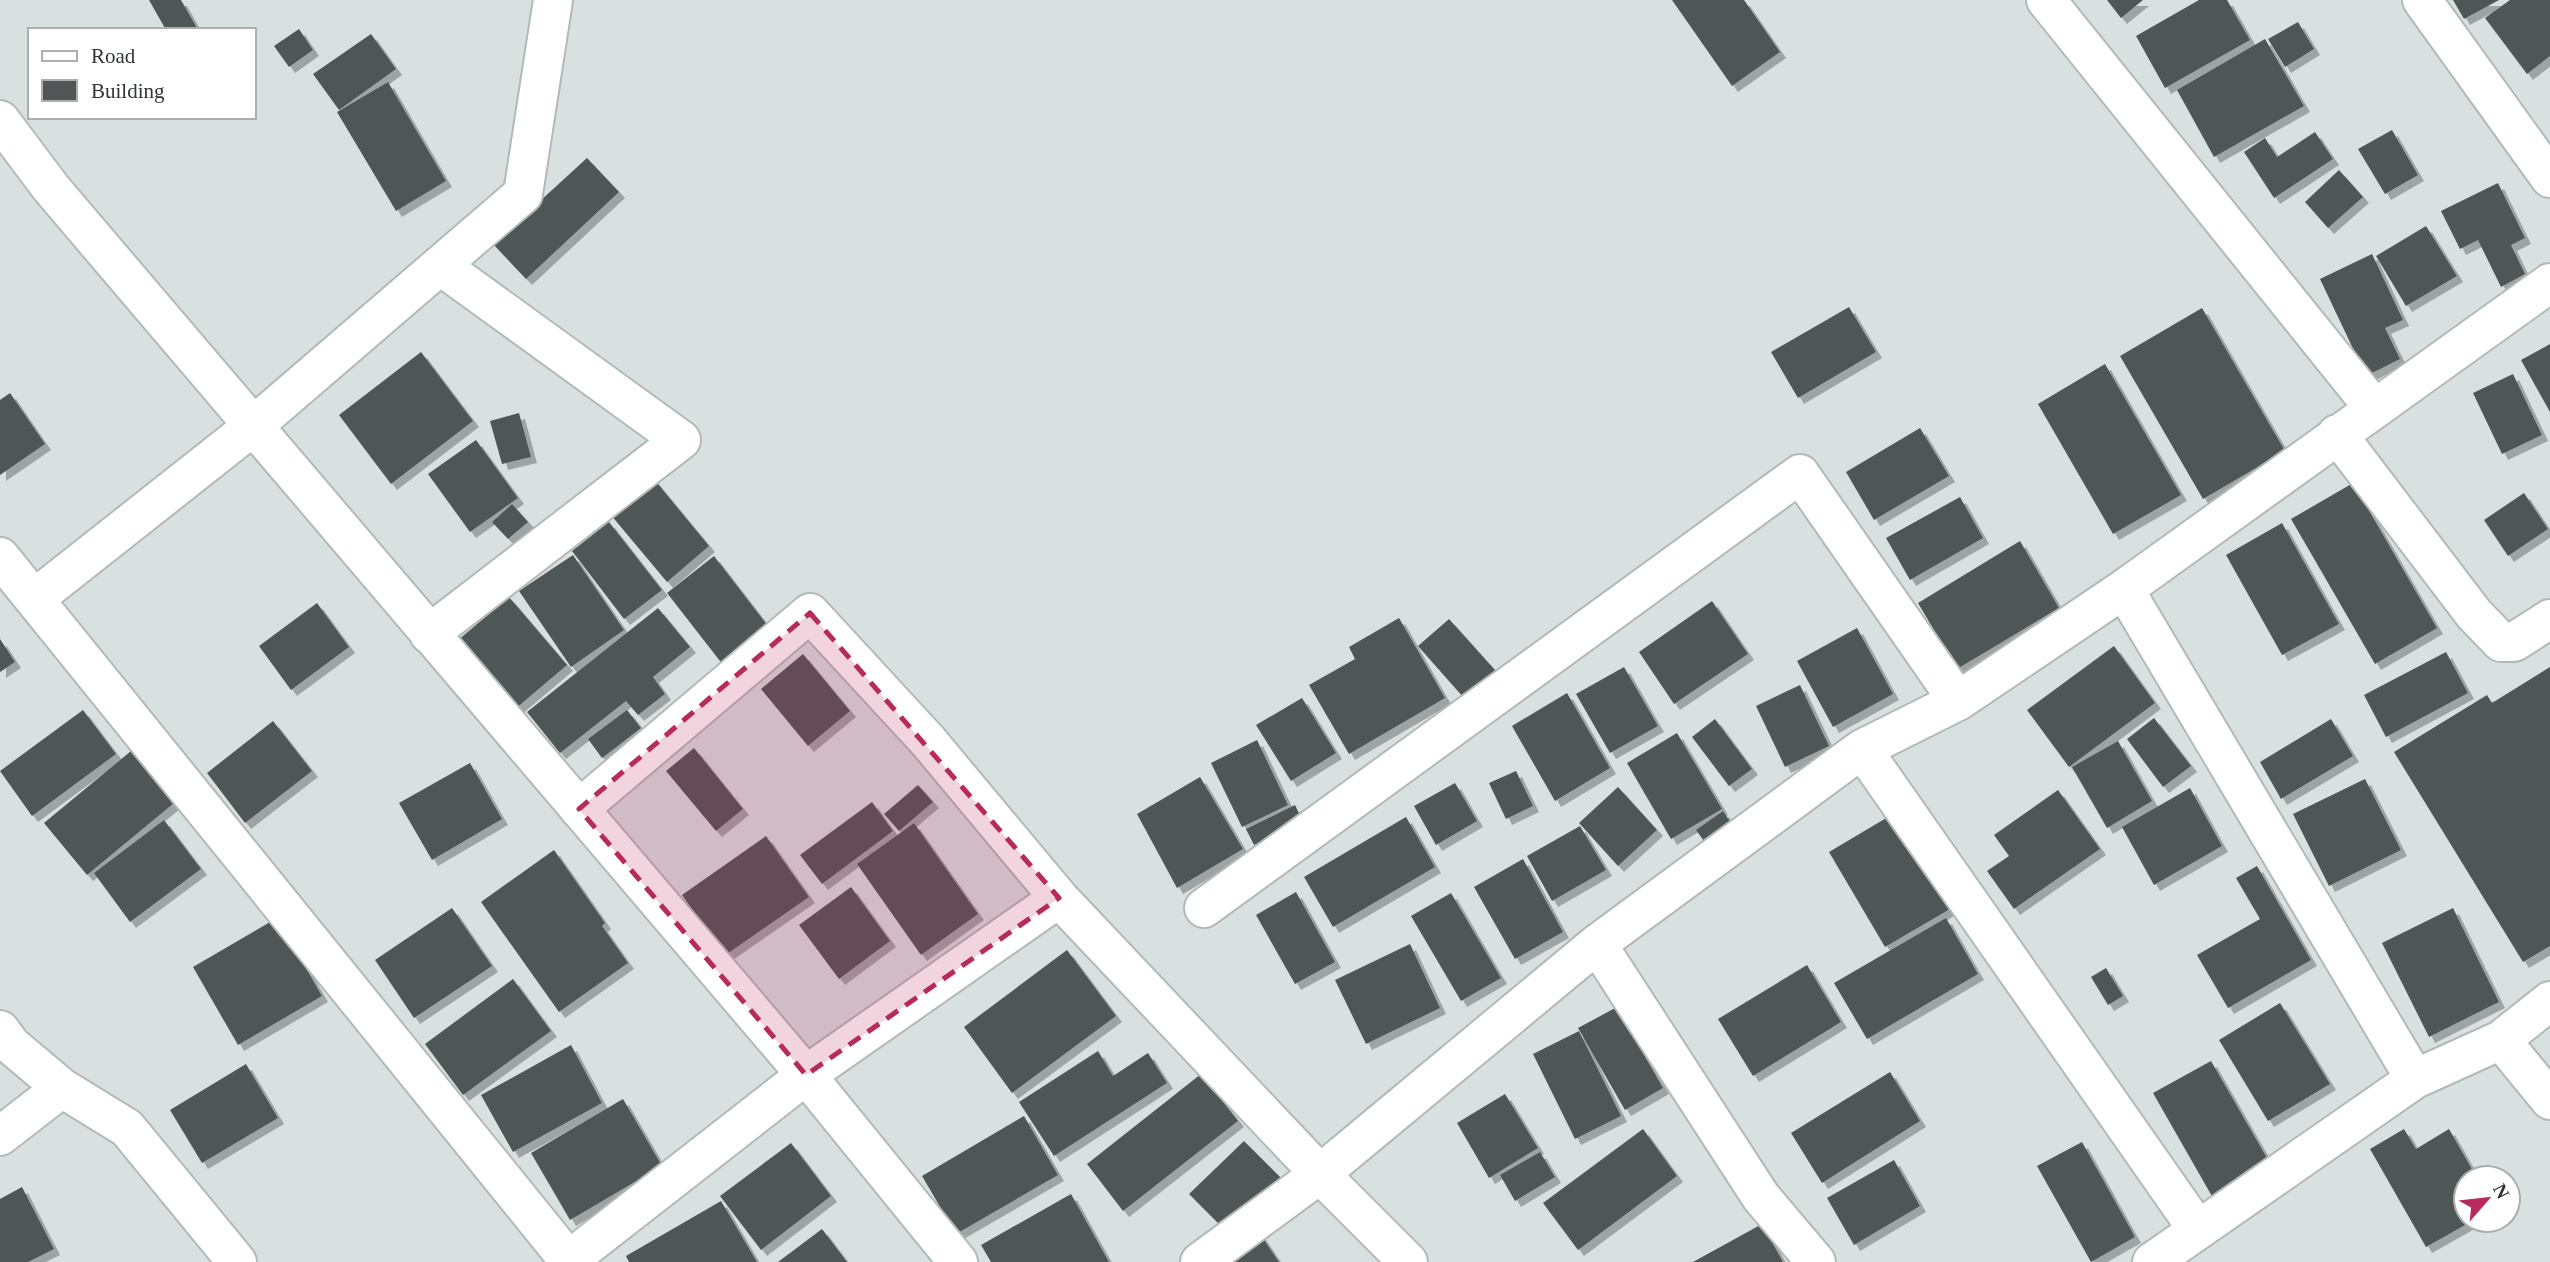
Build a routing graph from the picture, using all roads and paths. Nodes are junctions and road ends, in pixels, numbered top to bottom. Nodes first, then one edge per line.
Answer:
1 (553, 0) edge
2 (2046, 0) edge
3 (2422, 0) edge
4 (0, 120) edge
5 (2550, 178) edge
6 (441, 266) junction
7 (2550, 283) edge
8 (2374, 408) junction
9 (252, 427) junction
10 (2337, 434) junction
11 (0, 557) edge
12 (2124, 589) junction
13 (34, 599) junction
14 (2550, 619) edge
15 (429, 634) junction
16 (1958, 701) junction
17 (1862, 749) junction
18 (579, 809) junction
19 (1059, 898) junction
20 (1204, 908) dead end
21 (1597, 944) junction
22 (2550, 1001) edge
23 (0, 1030) edge
24 (2501, 1040) junction
25 (806, 1076) junction
26 (2415, 1079) junction
27 (62, 1088) junction
28 (2550, 1100) edge
29 (0, 1136) edge
30 (1320, 1174) junction
31 (2198, 1230) junction
32 (570, 1261) edge
33 (237, 1262) edge
34 (958, 1262) edge
35 (1200, 1262) edge
36 (1408, 1262) edge
37 (1816, 1262) edge
38 (2151, 1262) edge

1 - 6 street
2 - 8 street
3 - 5 street
4 - 9 street
6 - 9 street
6 - 15 street
7 - 8 street
8 - 10 street
9 - 13 street
9 - 15 street
10 - 12 street
10 - 14 street
11 - 13 street
12 - 16 street
12 - 26 street
13 - 32 street
15 - 18 street
16 - 17 street
16 - 20 street
17 - 21 street
17 - 31 street
18 - 19 street
18 - 25 street
19 - 25 street
19 - 30 street
21 - 30 street
21 - 37 street
22 - 24 street
23 - 27 street
24 - 26 street
24 - 28 street
25 - 32 street
25 - 34 street
26 - 31 street
27 - 29 street
27 - 33 street
30 - 35 street
30 - 36 street
31 - 38 street

